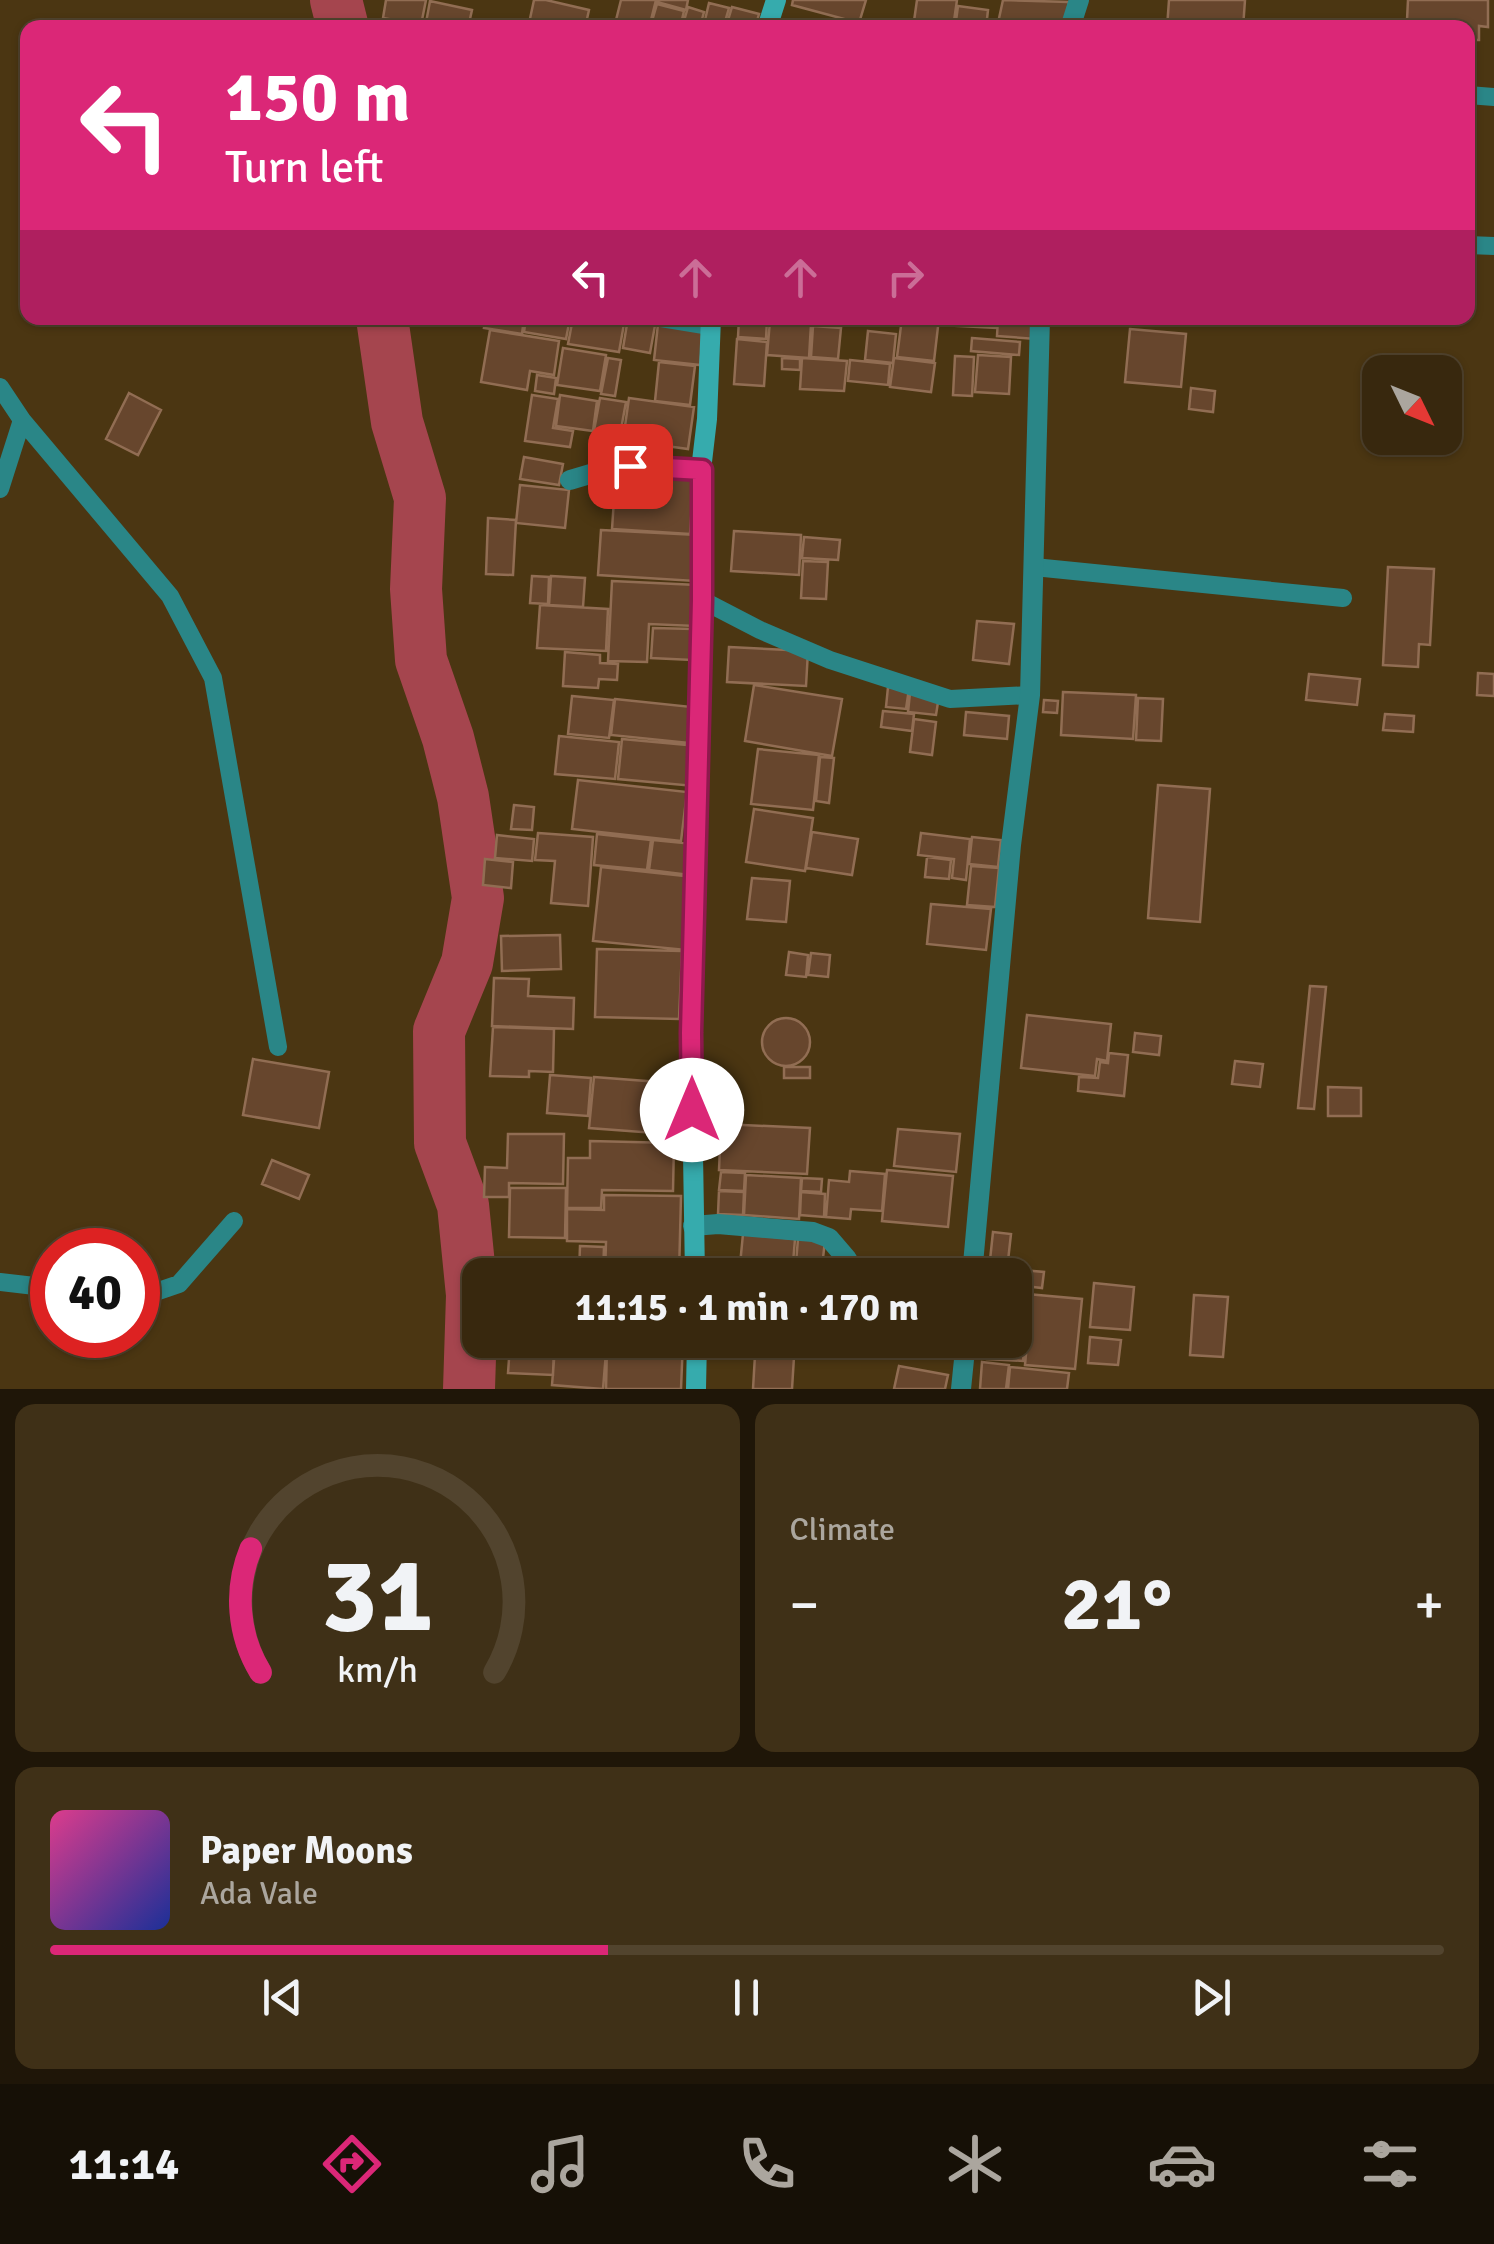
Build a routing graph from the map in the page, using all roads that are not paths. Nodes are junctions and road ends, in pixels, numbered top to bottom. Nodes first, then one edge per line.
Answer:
1 (710, 325) edge
2 (1040, 325) edge
3 (0, 388) edge
4 (22, 420) junction
5 (702, 470) junction
6 (570, 480) dead end
7 (0, 489) edge
8 (1034, 567) junction
9 (1344, 598) dead end
10 (702, 600) junction
11 (1030, 695) junction
12 (278, 1048) dead end
13 (234, 1221) dead end
14 (693, 1226) junction
15 (694, 1258) edge
16 (846, 1258) edge
17 (974, 1258) edge
18 (0, 1282) edge
19 (30, 1285) edge
20 (160, 1290) edge
21 (697, 1358) edge
22 (965, 1358) edge
23 (696, 1389) edge
24 (962, 1389) edge

1 - 5 street
2 - 8 street
3 - 4 lane
4 - 7 lane
4 - 12 lane
5 - 6 street
5 - 10 street
8 - 9 lane
8 - 11 street
10 - 11 lane
10 - 14 street
11 - 17 street
13 - 20 lane
14 - 15 street
14 - 16 street
18 - 19 lane
21 - 23 street
22 - 24 street

